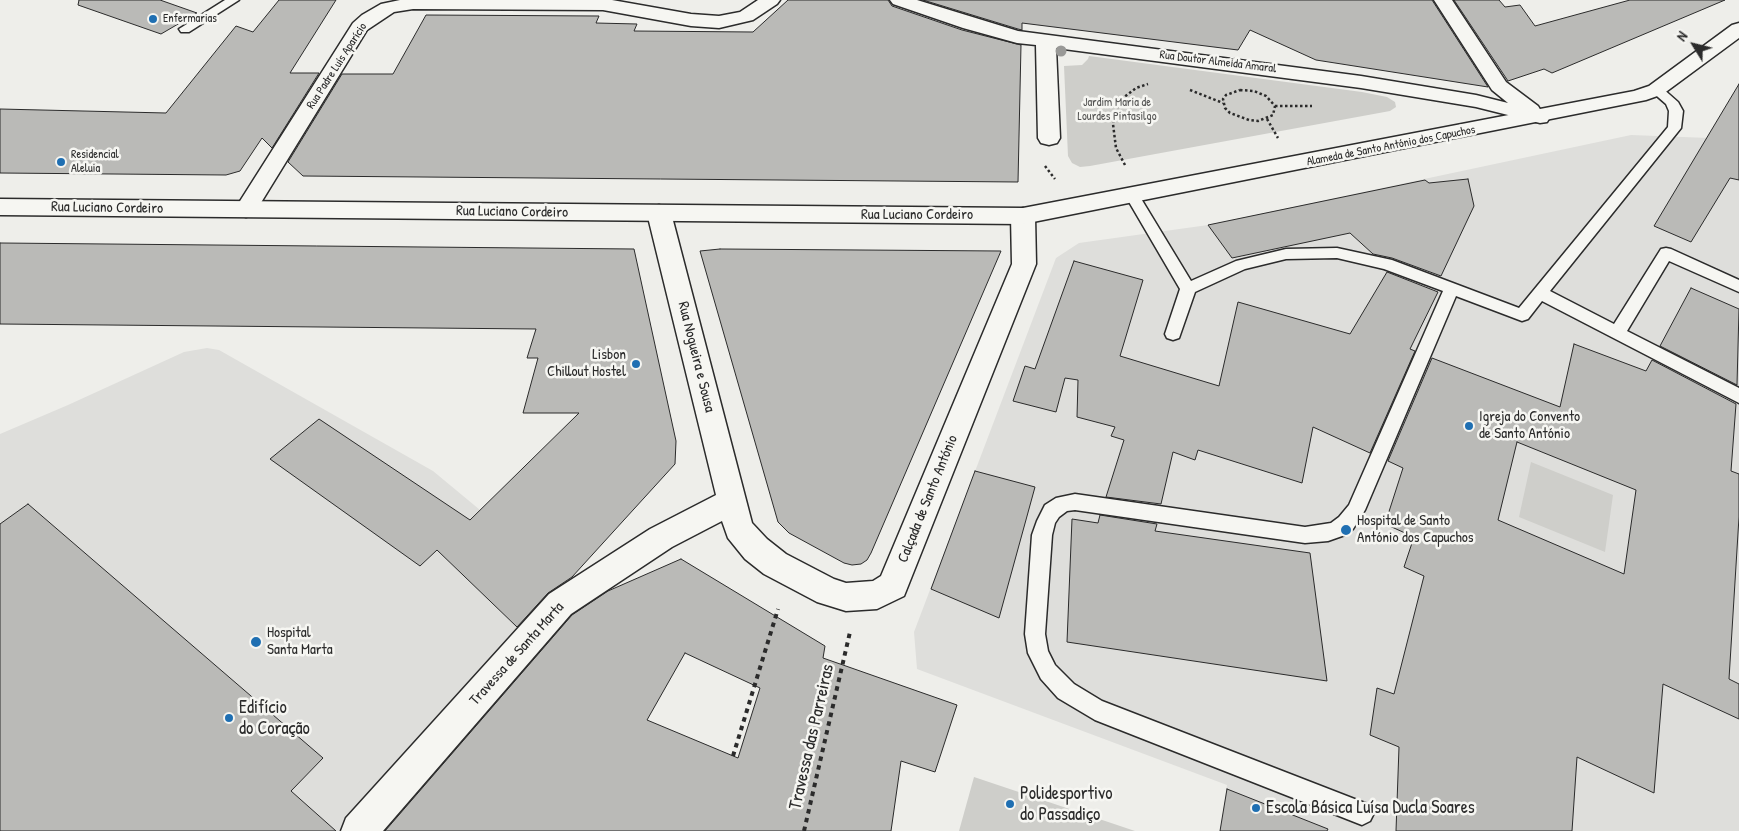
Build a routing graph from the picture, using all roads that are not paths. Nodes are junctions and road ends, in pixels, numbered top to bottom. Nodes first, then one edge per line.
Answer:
1 (233, 0) edge
2 (770, 0) edge
3 (899, 0) edge
4 (1443, 0) edge
5 (185, 29) dead end
6 (1739, 29) edge
7 (1046, 40) junction
8 (1656, 90) junction
9 (1540, 117) junction
10 (1048, 138) dead end
11 (1132, 196) junction
12 (0, 207) edge
13 (246, 209) junction
14 (659, 213) junction
15 (1023, 216) junction
16 (1738, 284) edge
17 (1452, 288) junction
18 (1188, 289) junction
19 (1540, 292) junction
20 (1618, 332) junction
21 (1173, 334) dead end
22 (1739, 396) edge
23 (732, 501) junction
24 (1362, 814) dead end
25 (359, 831) edge

1 - 5 lane
2 - 13 street, Rua Padre Luís Aparício
3 - 7 street, Rua Doutor Almeida Amaral
4 - 9 street
6 - 8 street, Alameda de Santo António dos Capuchos
7 - 9 street, Rua Doutor Almeida Amaral
7 - 10 street
8 - 9 street, Alameda de Santo António dos Capuchos
8 - 19 lane
9 - 11 street, Alameda de Santo António dos Capuchos
11 - 15 street, Alameda de Santo António dos Capuchos
11 - 18 lane
12 - 13 street, Rua Luciano Cordeiro
13 - 14 street, Rua Luciano Cordeiro
14 - 15 street, Rua Luciano Cordeiro
14 - 23 street, Rua Nogueira e Sousa
15 - 23 street, Calçada de Santo António
16 - 20 lane
17 - 18 lane
17 - 19 lane
17 - 24 lane
18 - 21 lane
19 - 20 lane
20 - 22 lane
23 - 25 street, Travessa de Santa Marta

